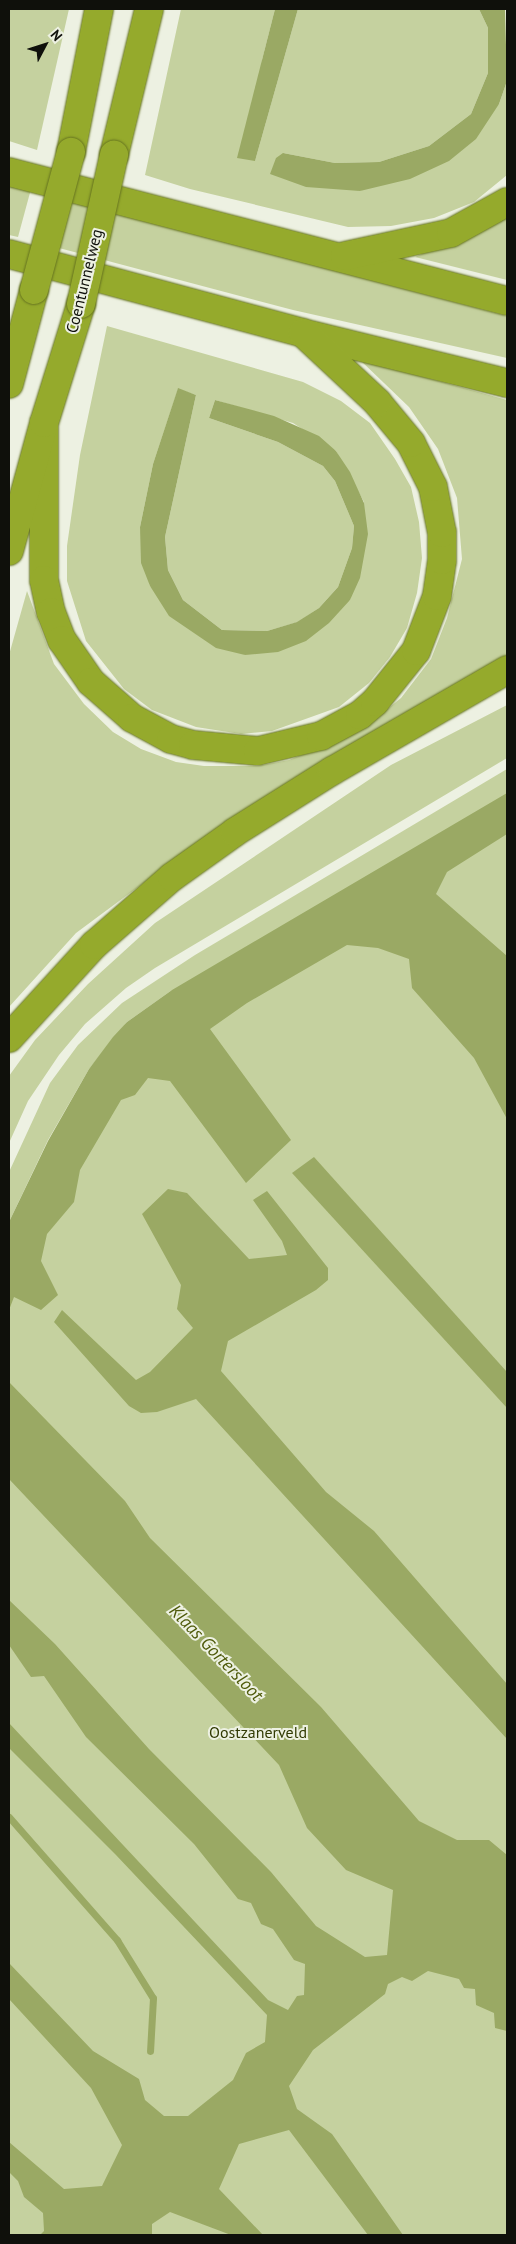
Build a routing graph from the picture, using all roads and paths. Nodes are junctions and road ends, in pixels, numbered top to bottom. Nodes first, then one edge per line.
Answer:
1 (99, 9) edge
2 (150, 10) edge
3 (9, 172) edge
4 (507, 202) edge
5 (9, 254) edge
6 (334, 257) junction
7 (507, 301) edge
8 (303, 333) junction
9 (507, 383) edge
10 (9, 384) edge
11 (44, 423) junction
12 (9, 551) edge
13 (507, 670) edge
14 (9, 1038) edge

1 - 10 highway, bridge
2 - 11 highway, Coentunnelweg, bridge
3 - 6 highway
4 - 6 highway
5 - 8 highway
6 - 7 highway
8 - 9 highway
8 - 11 highway
11 - 12 highway, Coentunnelweg
13 - 14 highway

